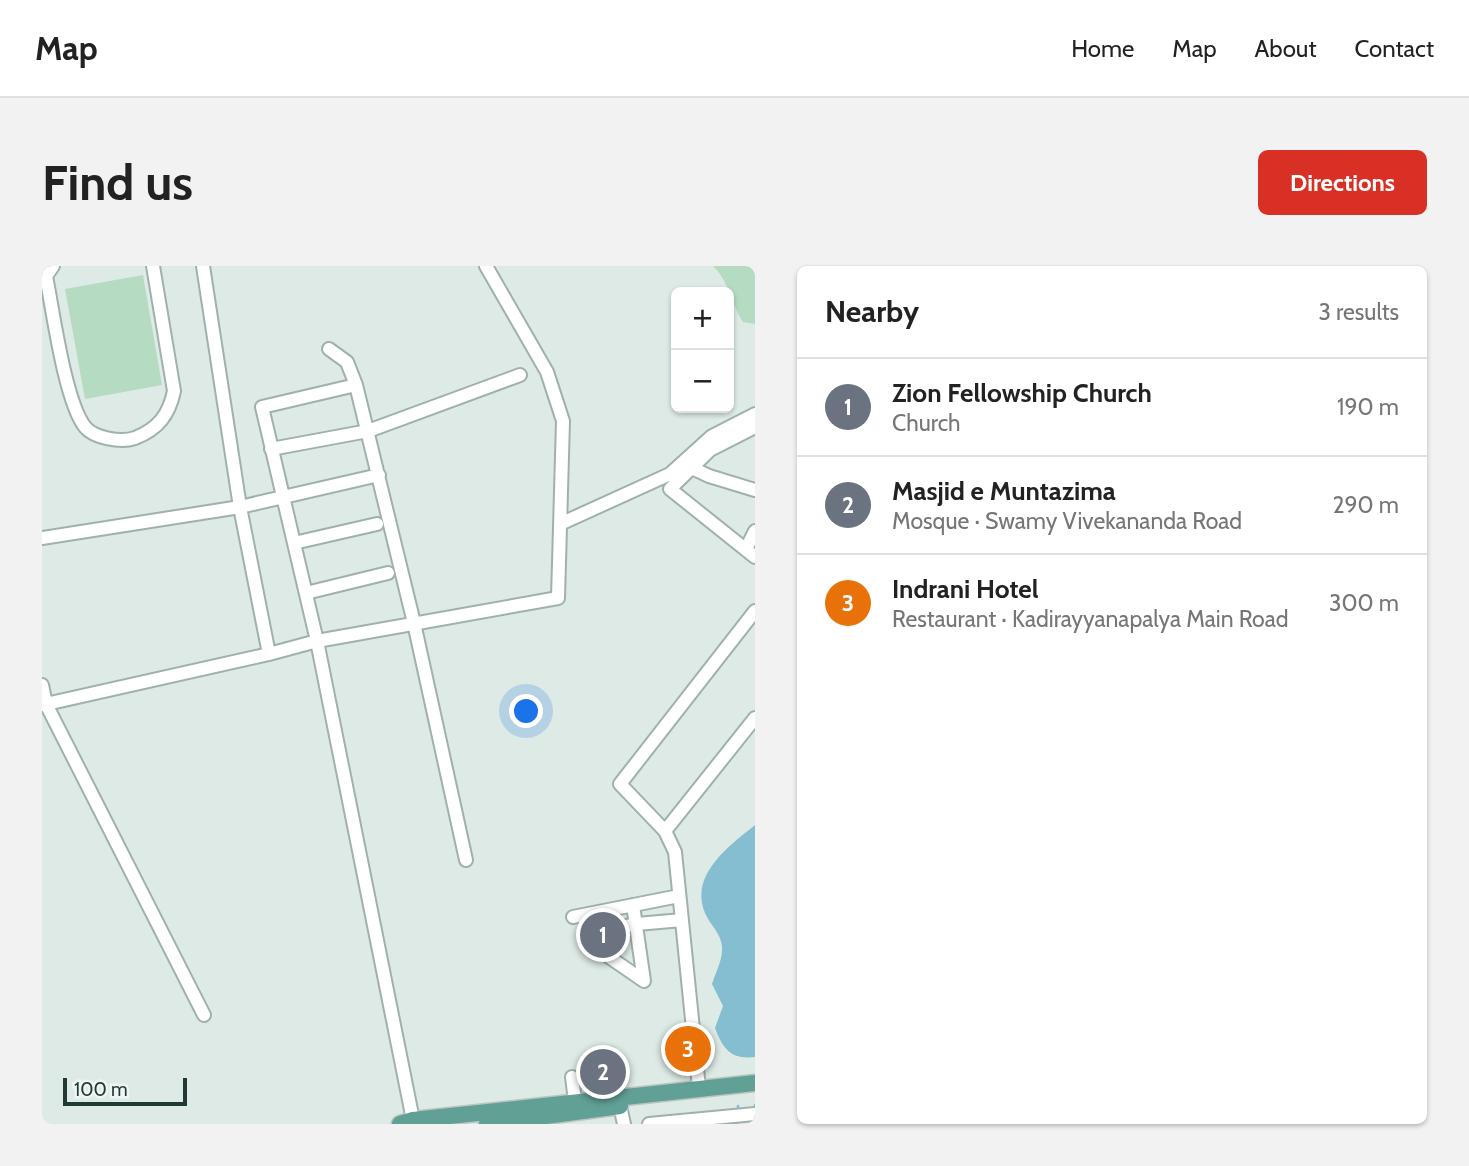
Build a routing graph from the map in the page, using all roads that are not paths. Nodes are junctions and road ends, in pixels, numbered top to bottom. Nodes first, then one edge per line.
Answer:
1 (153, 266) edge
2 (203, 266) edge
3 (486, 266) edge
4 (47, 272) edge
5 (329, 349) dead end
6 (520, 375) dead end
7 (356, 385) junction
8 (755, 414) edge
9 (755, 427) edge
10 (368, 431) junction
11 (271, 449) junction
12 (692, 468) junction
13 (379, 475) junction
14 (755, 490) edge
15 (283, 497) junction
16 (240, 508) junction
17 (377, 524) dead end
18 (560, 524) junction
19 (755, 531) edge
20 (42, 538) edge
21 (294, 543) junction
22 (750, 554) edge
23 (388, 573) dead end
24 (306, 593) junction
25 (755, 611) edge
26 (414, 623) junction
27 (317, 641) junction
28 (269, 654) junction
29 (42, 685) edge
30 (44, 704) edge
31 (755, 718) edge
32 (664, 831) junction
33 (466, 860) dead end
34 (679, 896) junction
35 (633, 905) junction
36 (573, 916) dead end
37 (682, 920) junction
38 (637, 924) junction
39 (204, 1015) dead end
40 (610, 1054) dead end
41 (572, 1077) dead end
42 (755, 1083) edge
43 (699, 1088) junction
44 (755, 1093) edge
45 (617, 1102) junction
46 (569, 1113) edge
47 (751, 1118) edge
48 (406, 1122) edge
49 (486, 1124) edge
50 (624, 1124) edge
51 (649, 1124) edge

1 - 4 street
2 - 16 street
3 - 18 street
5 - 7 street
6 - 10 street
7 - 10 street
7 - 11 street
8 - 18 street
9 - 12 street
10 - 11 street
10 - 13 street
11 - 15 street
12 - 14 street
12 - 22 street
13 - 15 street
13 - 26 street
15 - 16 street
15 - 21 street
16 - 20 street
16 - 28 street
17 - 21 street
18 - 26 street
19 - 22 street
21 - 24 street
23 - 24 street
24 - 27 street
25 - 32 street
26 - 27 street
26 - 33 street
27 - 28 street
27 - 48 street
28 - 30 street
29 - 30 street
30 - 39 street
31 - 32 street
32 - 34 street
34 - 35 street
34 - 37 street
35 - 36 street
35 - 38 street
37 - 38 street
37 - 43 street
38 - 38 street
40 - 45 street
41 - 46 street
42 - 43 main road
43 - 45 main road
44 - 45 main road
45 - 46 main road
45 - 50 street
46 - 48 main road
46 - 49 main road
47 - 51 street

